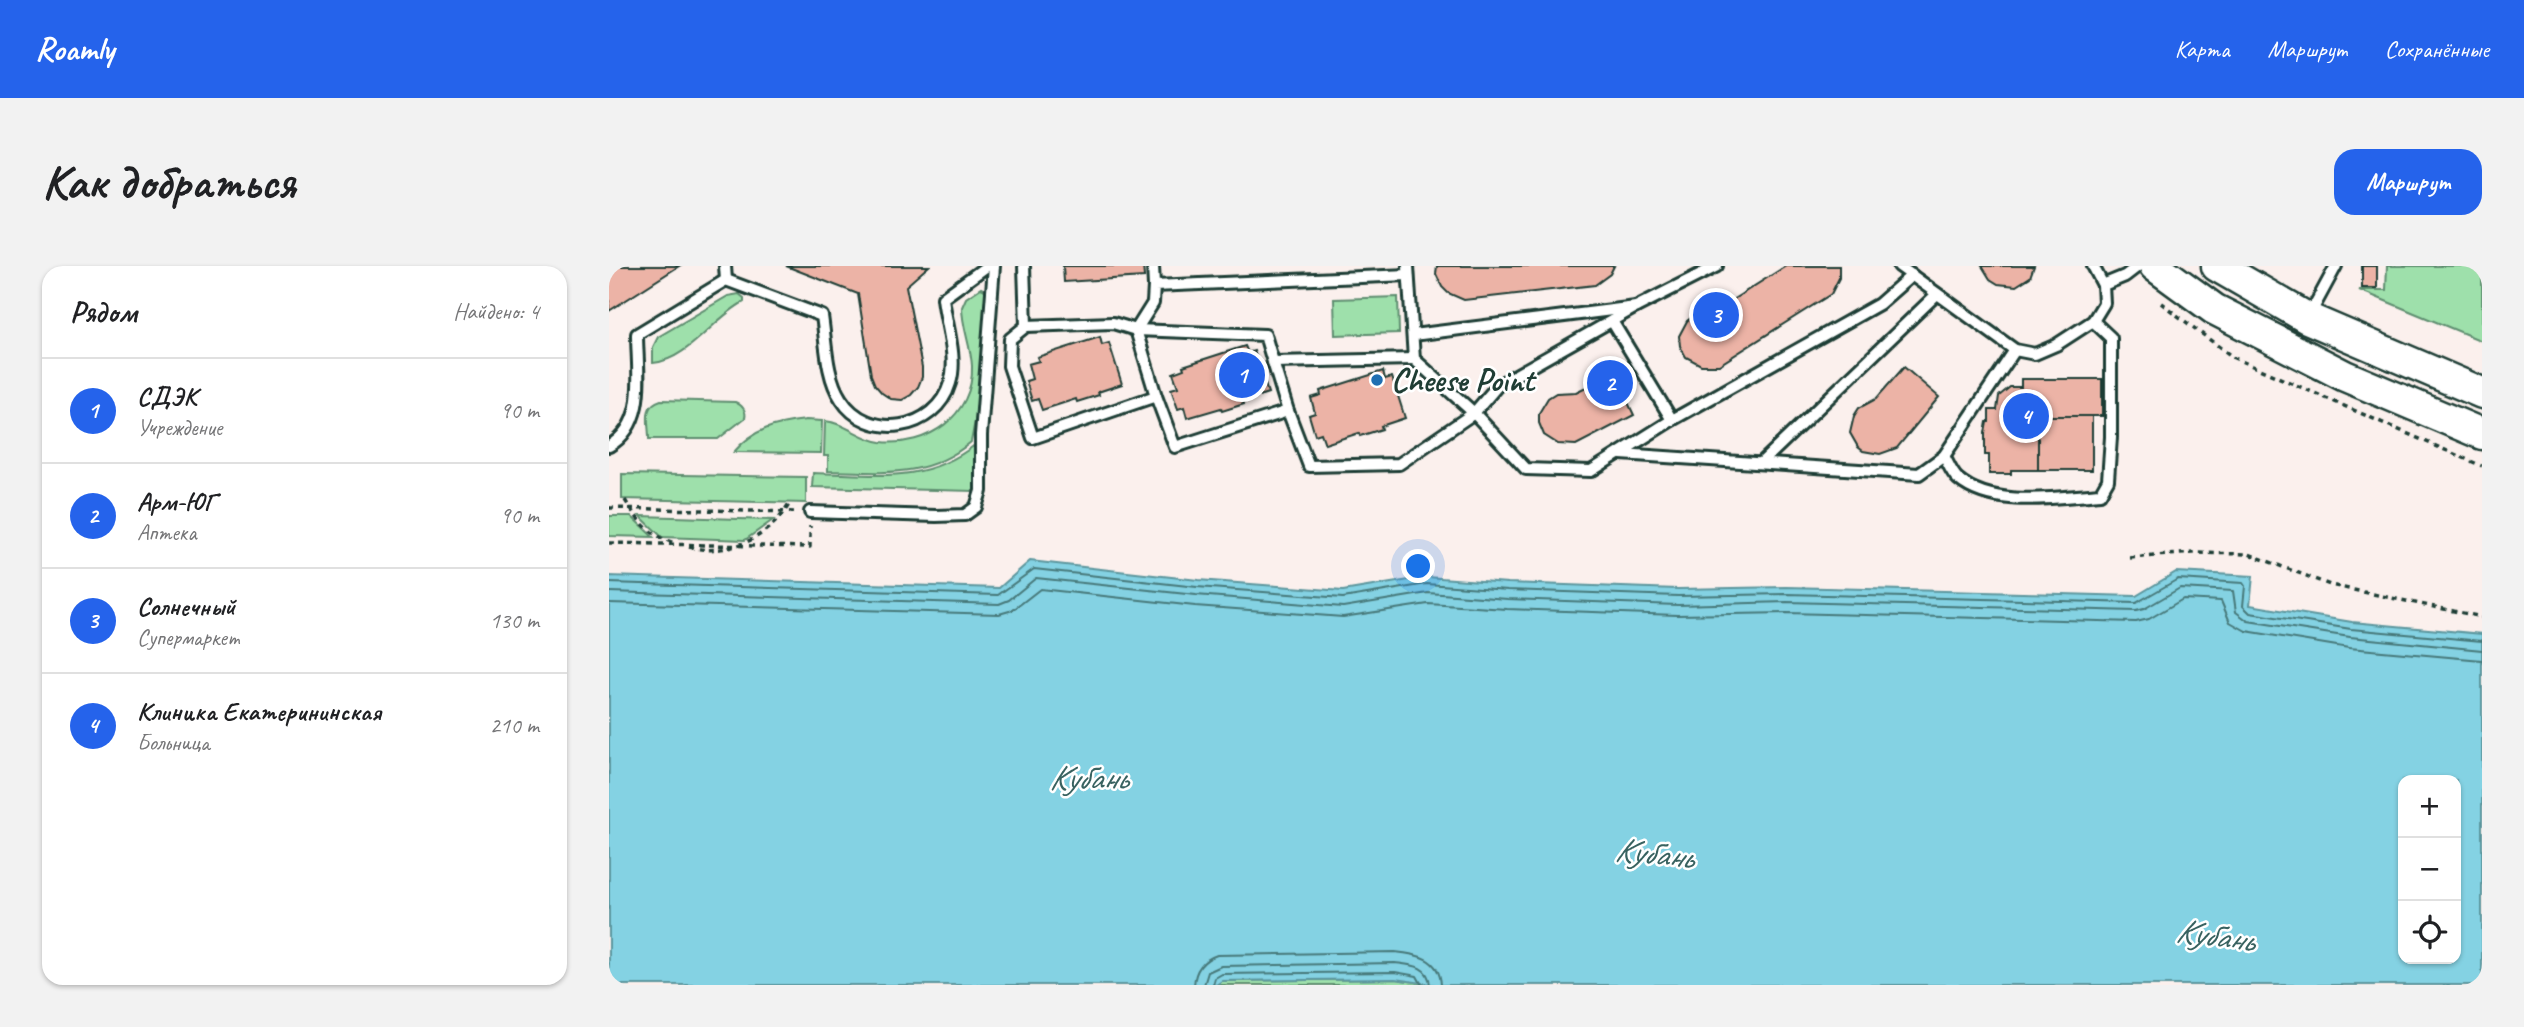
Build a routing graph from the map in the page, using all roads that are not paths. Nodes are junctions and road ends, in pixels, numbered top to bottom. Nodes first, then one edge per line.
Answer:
1 (725, 266) edge
2 (987, 266) edge
3 (994, 266) edge
4 (1024, 266) edge
5 (1153, 266) edge
6 (1717, 266) edge
7 (1899, 266) edge
8 (2093, 266) edge
9 (2138, 266) edge
10 (2155, 266) edge
11 (2217, 266) edge
12 (2336, 266) edge
13 (1408, 270) edge
14 (1912, 275) junction
15 (726, 280) junction
16 (2103, 285) junction
17 (1154, 286) junction
18 (1937, 294) junction
19 (1636, 307) junction
20 (2307, 318) junction
21 (1612, 321) junction
22 (2093, 321) junction
23 (1026, 326) junction
24 (1136, 330) junction
25 (1413, 335) junction
26 (2015, 350) junction
27 (1414, 359) junction
28 (1273, 362) junction
29 (2482, 393) edge
30 (1156, 396) junction
31 (1288, 411) junction
32 (1474, 413) junction
33 (1672, 420) junction
34 (2482, 434) edge
35 (609, 446) edge
36 (1622, 454) junction
37 (1944, 456) junction
38 (1761, 463) junction
39 (810, 512) road end

1 - 15 lane
2 - 15 lane
3 - 39 lane
4 - 23 lane
5 - 17 lane
6 - 19 lane
7 - 14 lane
8 - 16 lane
9 - 16 lane
10 - 34 main road
11 - 20 main road
12 - 20 lane
13 - 17 lane
13 - 25 lane
14 - 18 lane
14 - 33 lane
15 - 35 lane
16 - 22 lane
17 - 24 lane
18 - 26 lane
18 - 38 lane
19 - 21 lane
19 - 25 lane
20 - 29 main road
21 - 32 lane
21 - 33 lane
22 - 26 lane
22 - 37 lane
23 - 24 lane
23 - 30 lane
24 - 28 lane
24 - 30 lane
25 - 27 lane
26 - 37 lane
27 - 28 lane
27 - 32 lane
28 - 31 lane
30 - 31 lane
31 - 32 lane
32 - 36 lane
33 - 36 lane
36 - 38 lane
37 - 38 lane

